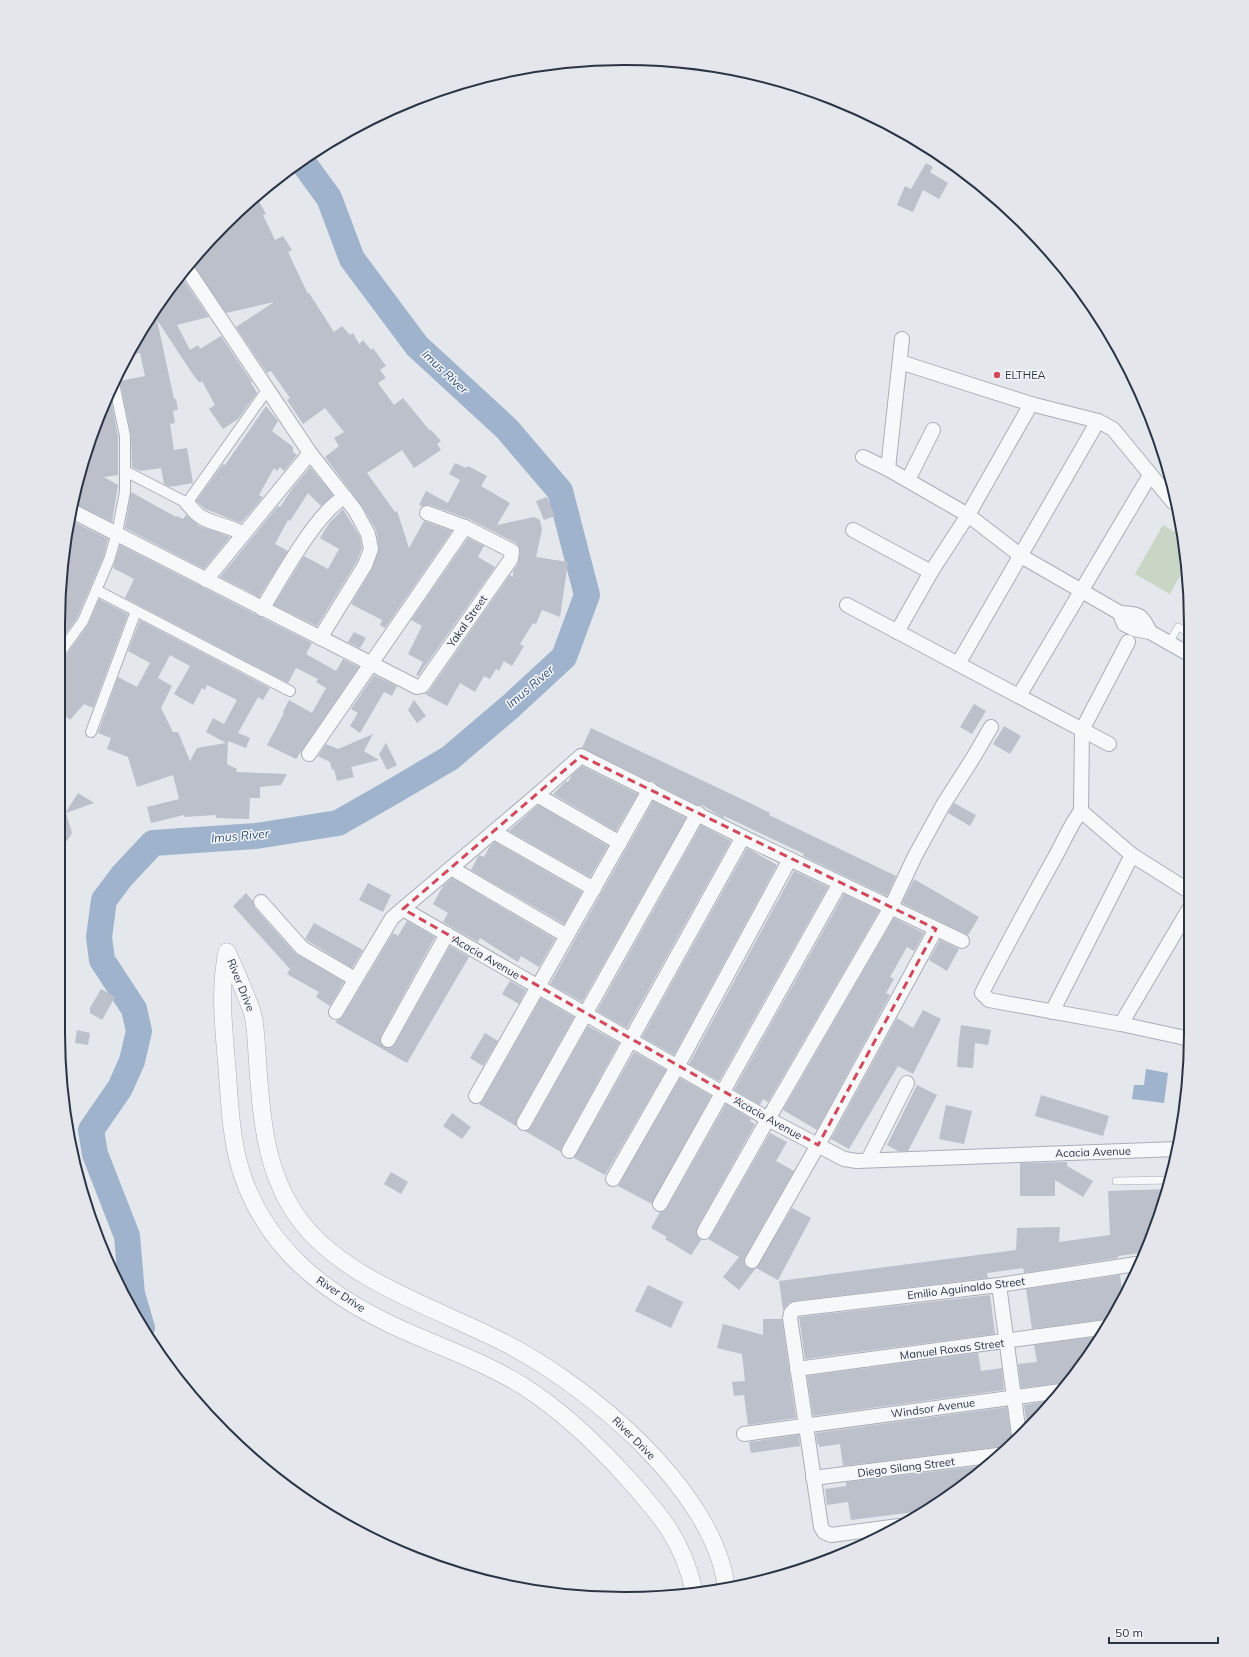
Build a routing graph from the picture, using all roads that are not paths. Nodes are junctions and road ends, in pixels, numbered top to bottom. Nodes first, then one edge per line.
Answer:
1 (190, 273) edge
2 (902, 339) dead end
3 (900, 362) junction
4 (267, 390) junction
5 (116, 392) edge
6 (1031, 404) junction
7 (1098, 421) junction
8 (933, 430) dead end
9 (310, 453) junction
10 (863, 457) dead end
11 (888, 469) junction
12 (125, 471) junction
13 (1150, 475) junction
14 (908, 480) junction
15 (345, 497) junction
16 (1169, 497) edge
17 (187, 503) junction
18 (76, 513) edge
19 (427, 513) dead end
20 (968, 515) junction
21 (465, 527) junction
22 (853, 530) dead end
23 (117, 533) junction
24 (243, 534) junction
25 (1021, 556) junction
26 (931, 572) junction
27 (206, 580) junction
28 (96, 590) junction
29 (1081, 591) junction
30 (847, 605) dead end
31 (262, 608) junction
32 (136, 611) junction
33 (1184, 630) edge
34 (897, 632) junction
35 (320, 638) junction
36 (1128, 642) dead end
37 (1169, 643) junction
38 (65, 646) edge
39 (1184, 651) edge
40 (372, 664) junction
41 (958, 664) junction
42 (290, 691) dead end
43 (1019, 696) junction
44 (991, 727) dead end
45 (1082, 730) junction
46 (91, 732) dead end
47 (1109, 744) dead end
48 (309, 754) dead end
49 (650, 789) junction
50 (537, 795) junction
51 (1081, 811) junction
52 (698, 813) junction
53 (494, 832) junction
54 (743, 837) junction
55 (620, 844) junction
56 (1132, 855) junction
57 (790, 859) junction
58 (451, 868) junction
59 (840, 883) junction
60 (1184, 888) edge
61 (594, 889) junction
62 (261, 902) dead end
63 (891, 907) junction
64 (403, 909) junction
65 (1184, 917) edge
66 (936, 929) junction
67 (447, 934) junction
68 (567, 936) junction
69 (962, 941) dead end
70 (355, 980) junction
71 (538, 987) junction
72 (336, 1012) dead end
73 (1052, 1012) junction
74 (586, 1014) junction
75 (1121, 1024) junction
76 (1184, 1038) edge
77 (388, 1040) dead end
78 (631, 1040) junction
79 (677, 1067) junction
80 (906, 1083) dead end
81 (722, 1093) junction
82 (476, 1096) dead end
83 (768, 1119) junction
84 (524, 1123) dead end
85 (818, 1145) junction
86 (1171, 1149) edge
87 (569, 1151) dead end
88 (868, 1160) junction
89 (614, 1179) dead end
90 (1164, 1180) edge
91 (1116, 1181) dead end
92 (660, 1204) dead end
93 (704, 1232) dead end
94 (752, 1261) dead end
95 (1133, 1264) edge
96 (999, 1285) junction
97 (1099, 1328) edge
98 (1007, 1342) junction
99 (797, 1369) junction
100 (1052, 1392) edge
101 (1014, 1397) junction
102 (805, 1426) junction
103 (1018, 1430) edge
104 (744, 1434) dead end
105 (989, 1456) edge
106 (814, 1478) junction
107 (883, 1528) edge
108 (725, 1582) edge
109 (693, 1588) edge

1 - 4 street
2 - 3 street
3 - 6 street
3 - 11 street
4 - 9 street
4 - 17 street
5 - 12 street
6 - 7 street
6 - 20 street
7 - 13 street
7 - 25 street
8 - 14 street
9 - 15 street
9 - 24 street
10 - 11 street
11 - 14 street
12 - 17 street
12 - 23 street
13 - 16 street
13 - 29 street
14 - 20 street
15 - 31 street
15 - 35 street
17 - 24 street
18 - 23 street
19 - 21 street
20 - 25 street
20 - 26 street
21 - 40 street
21 - 40 street, Yakal Street
22 - 26 street
23 - 27 street
23 - 28 street
24 - 27 street
25 - 29 street
25 - 41 street
26 - 34 street
27 - 31 street
28 - 32 street
28 - 38 street
29 - 37 street
29 - 43 street
30 - 34 street
31 - 35 street
32 - 42 street
32 - 46 street
33 - 37 lane
34 - 41 street
35 - 40 street
36 - 45 street
37 - 39 street
40 - 48 street
41 - 43 street
43 - 45 street
44 - 63 street
45 - 47 street
45 - 51 street
49 - 50 street
49 - 52 street
49 - 55 street
50 - 53 street
50 - 55 street
51 - 56 street
51 - 73 street
52 - 54 street
52 - 74 street
53 - 58 street
53 - 61 street
54 - 57 street
54 - 78 street
55 - 61 street
56 - 60 street
56 - 73 street
57 - 59 street
57 - 79 street
58 - 64 street
58 - 68 street
59 - 63 street
59 - 81 street
61 - 68 street
62 - 70 street
63 - 66 street
63 - 83 street
64 - 67 street, Acacia Avenue
64 - 70 street
65 - 75 street
66 - 69 street
66 - 85 street
67 - 71 street, Acacia Avenue
67 - 77 street
68 - 71 street
70 - 72 street
71 - 74 street, Acacia Avenue
71 - 82 street
73 - 75 street
74 - 78 street, Acacia Avenue
74 - 84 street
75 - 76 street
78 - 79 street, Acacia Avenue
78 - 87 street
79 - 81 street, Acacia Avenue
79 - 89 street
80 - 88 street
81 - 83 street, Acacia Avenue
81 - 92 street
83 - 85 street, Acacia Avenue
83 - 93 street
85 - 88 street, Acacia Avenue
85 - 94 street
86 - 88 street, Acacia Avenue
90 - 91 lane
95 - 96 street, Emilio Aguinaldo Street
96 - 98 street
96 - 99 street, Emilio Aguinaldo Street
97 - 98 street, Manuel Roxas Street
98 - 99 street, Manuel Roxas Street
98 - 101 street
99 - 102 street
100 - 101 street, Windsor Avenue
101 - 102 street, Windsor Avenue
101 - 103 street
102 - 104 street, Windsor Avenue
102 - 106 street
105 - 106 street, Diego Silang Street
106 - 107 street
108 - 109 street, River Drive

